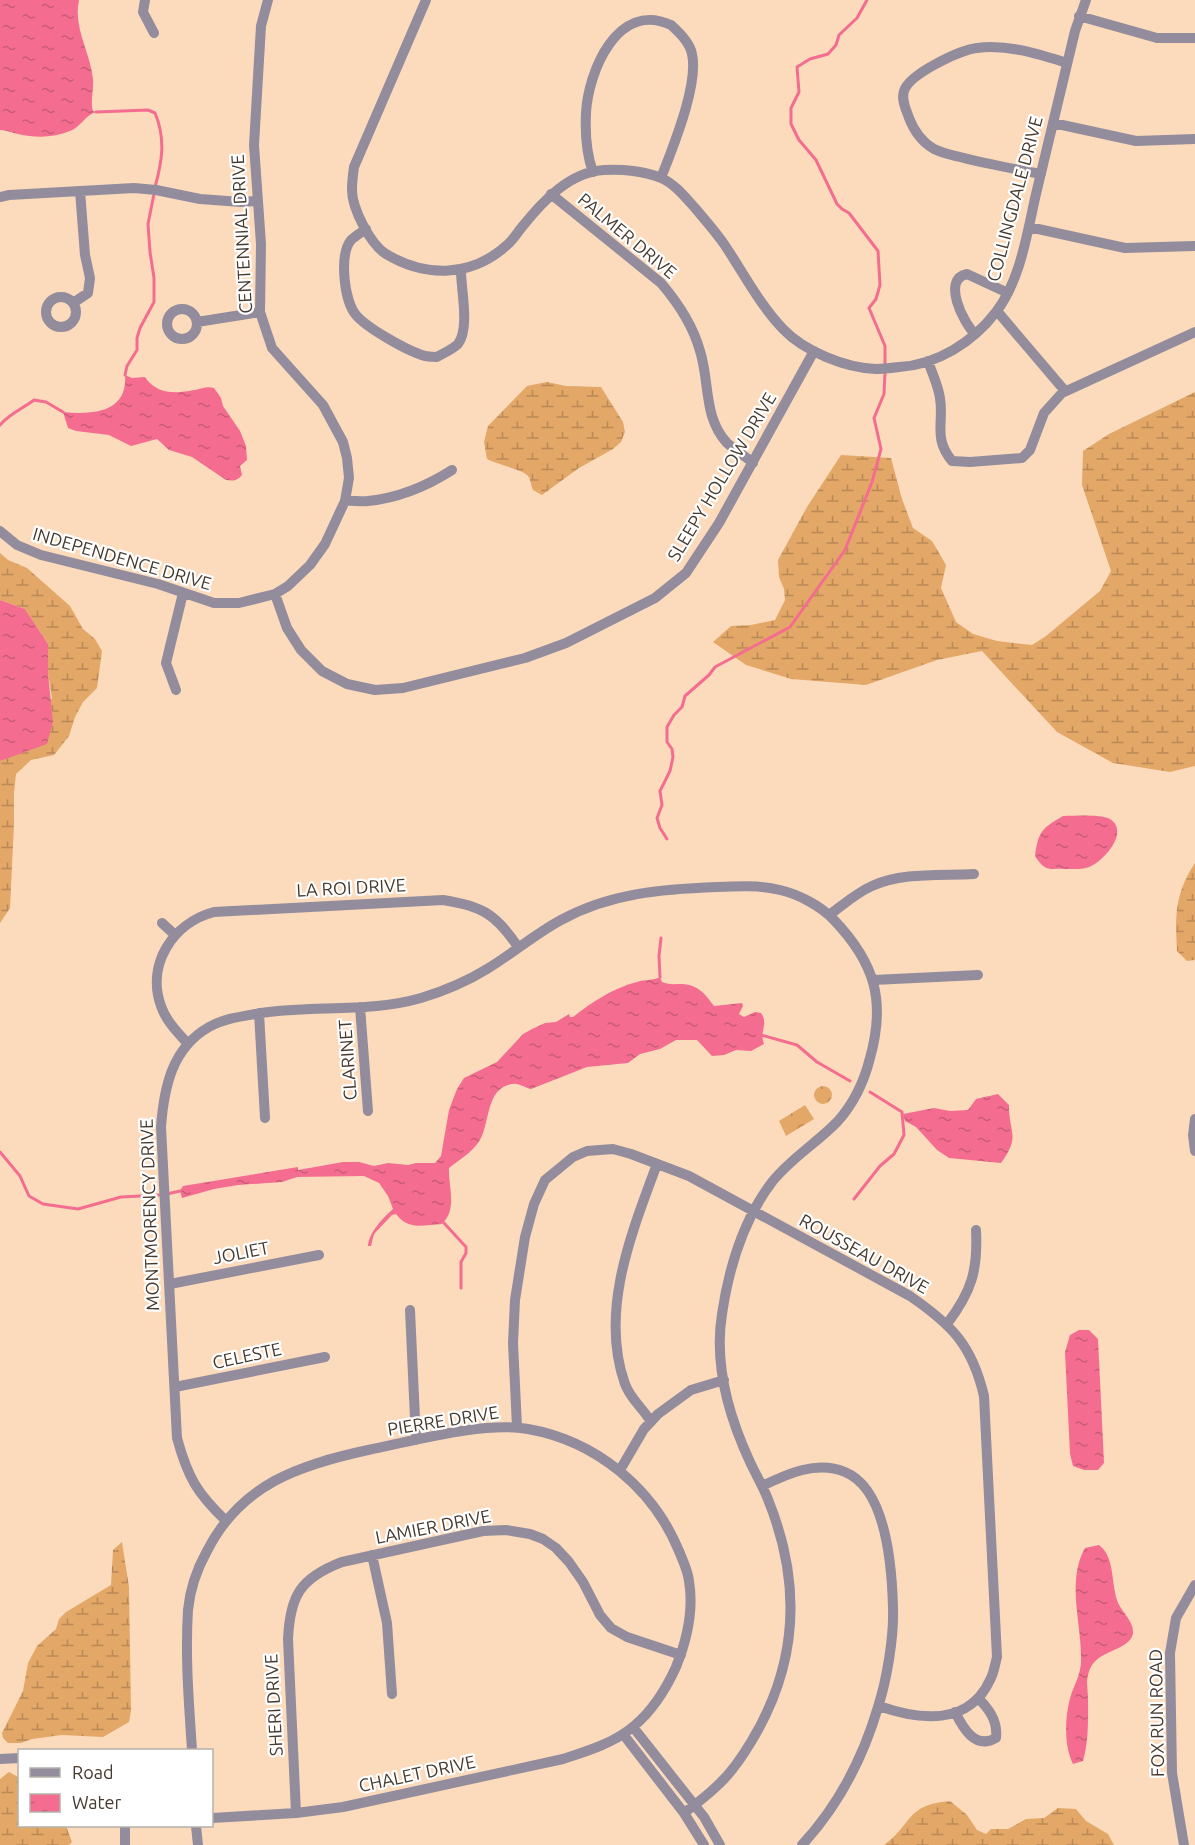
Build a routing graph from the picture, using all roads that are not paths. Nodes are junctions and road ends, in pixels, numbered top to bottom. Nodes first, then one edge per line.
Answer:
1 (145, 0) edge
2 (268, 0) edge
3 (426, 0) edge
4 (1086, 0) edge
5 (1079, 16) junction
6 (154, 33) dead end
7 (1195, 38) edge
8 (1067, 63) junction
9 (1053, 123) junction
10 (1195, 139) edge
11 (592, 172) junction
12 (1041, 174) junction
13 (661, 178) junction
14 (80, 191) junction
15 (551, 194) junction
16 (0, 197) edge
17 (257, 201) junction
18 (1029, 227) junction
19 (366, 229) junction
20 (1195, 246) edge
21 (461, 271) junction
22 (1008, 293) junction
23 (73, 303) dead end
24 (997, 311) junction
25 (260, 312) junction
26 (196, 322) dead end
27 (1195, 332) edge
28 (975, 334) junction
29 (814, 351) junction
30 (928, 361) junction
31 (1065, 391) junction
32 (753, 463) junction
33 (452, 470) dead end
34 (345, 501) junction
35 (0, 531) edge
36 (183, 593) junction
37 (275, 594) junction
38 (176, 690) dead end
39 (974, 874) dead end
40 (829, 915) junction
41 (162, 923) dead end
42 (174, 934) junction
43 (518, 947) junction
44 (978, 975) dead end
45 (873, 980) junction
46 (360, 1007) junction
47 (259, 1014) junction
48 (188, 1044) junction
49 (368, 1111) dead end
50 (265, 1118) dead end
51 (1195, 1119) edge
52 (1195, 1151) edge
53 (657, 1164) junction
54 (754, 1210) junction
55 (976, 1230) dead end
56 (319, 1255) dead end
57 (170, 1284) junction
58 (410, 1311) dead end
59 (947, 1323) junction
60 (325, 1357) dead end
61 (724, 1380) junction
62 (175, 1388) junction
63 (651, 1422) junction
64 (517, 1427) junction
65 (416, 1440) junction
66 (620, 1470) junction
67 (762, 1486) junction
68 (226, 1521) junction
69 (372, 1555) junction
70 (1195, 1585) edge
71 (297, 1596) joint
72 (681, 1655) junction
73 (392, 1694) dead end
74 (978, 1698) junction
75 (879, 1706) junction
76 (955, 1712) junction
77 (633, 1727) junction
78 (623, 1734) junction
79 (192, 1749) edge
80 (18, 1758) edge
81 (0, 1759) edge
82 (695, 1805) junction
83 (296, 1813) junction
84 (684, 1813) junction
85 (213, 1818) edge
86 (125, 1827) edge
87 (196, 1827) edge
88 (125, 1845) edge
89 (198, 1845) edge
90 (704, 1845) edge
91 (720, 1845) edge
92 (802, 1845) edge
93 (1184, 1845) edge

1 - 6 street
2 - 17 street, CENTENNIAL DRIVE
3 - 19 street
4 - 5 street, COLLINGDALE DRIVE
5 - 7 street
5 - 8 street, COLLINGDALE DRIVE
8 - 9 street, COLLINGDALE DRIVE
8 - 12 street
9 - 10 street
9 - 12 street, COLLINGDALE DRIVE
11 - 13 street
11 - 13 street
11 - 15 street
12 - 18 street, COLLINGDALE DRIVE
13 - 29 street, COLLINGDALE DRIVE
14 - 16 street
14 - 17 street
14 - 23 street
15 - 21 street
15 - 32 street, PALMER DRIVE
17 - 25 street, CENTENNIAL DRIVE
18 - 20 street
18 - 22 street, COLLINGDALE DRIVE
19 - 21 street
19 - 21 street
22 - 24 street, COLLINGDALE DRIVE
22 - 28 street
24 - 28 street, COLLINGDALE DRIVE
24 - 31 street
25 - 26 street
25 - 34 street, CENTENNIAL DRIVE
27 - 31 street
28 - 30 street, COLLINGDALE DRIVE
29 - 30 street, COLLINGDALE DRIVE
29 - 32 street, SLEEPY HOLLOW DRIVE
30 - 31 street
32 - 37 street, SLEEPY HOLLOW DRIVE
33 - 34 street
34 - 37 street, CENTENNIAL DRIVE
35 - 36 street, INDEPENDENCE DRIVE
36 - 37 street, INDEPENDENCE DRIVE
36 - 38 street
39 - 40 street
40 - 43 street, MONTMORENCY DRIVE
40 - 45 street, MONTMORENCY DRIVE
41 - 42 street
42 - 43 street, LA ROI DRIVE
42 - 48 street, LA ROI DRIVE
43 - 46 street, MONTMORENCY DRIVE
44 - 45 street
45 - 54 street, MONTMORENCY DRIVE
46 - 47 street, MONTMORENCY DRIVE
46 - 49 street, CLARINET
47 - 48 street, MONTMORENCY DRIVE
47 - 50 street
48 - 57 street, MONTMORENCY DRIVE
51 - 52 street
53 - 54 street, ROUSSEAU DRIVE
53 - 63 street
53 - 64 street, ROUSSEAU DRIVE
54 - 59 street, ROUSSEAU DRIVE
54 - 61 street, MONTMORENCY DRIVE
55 - 59 street
56 - 57 street, JOLIET
57 - 62 street, MONTMORENCY DRIVE
58 - 65 street
59 - 74 street, ROUSSEAU DRIVE
60 - 62 street, CELESTE
61 - 63 street
61 - 67 street, MONTMORENCY DRIVE
62 - 68 street, MONTMORENCY DRIVE
63 - 66 street
64 - 65 street, PIERRE DRIVE
64 - 66 street, PIERRE DRIVE
65 - 68 street, PIERRE DRIVE
66 - 72 street, PIERRE DRIVE
67 - 75 street
67 - 82 street, MONTMORENCY DRIVE
68 - 79 street, PIERRE DRIVE
69 - 71 street, LAMIER DRIVE
69 - 72 street, LAMIER DRIVE
69 - 73 street
70 - 93 street, FOX RUN ROAD
71 - 83 street, SHERI DRIVE
72 - 77 street, PIERRE DRIVE
74 - 76 street, ROUSSEAU DRIVE
74 - 76 street
75 - 76 street, ROUSSEAU DRIVE
75 - 92 street
77 - 78 street, PIERRE DRIVE
77 - 82 street
78 - 83 street, CHALET DRIVE
78 - 84 street
80 - 81 street
82 - 84 street, MONTMORENCY DRIVE
82 - 91 street
83 - 85 street, CHALET DRIVE
84 - 90 street
86 - 88 street
87 - 89 street

